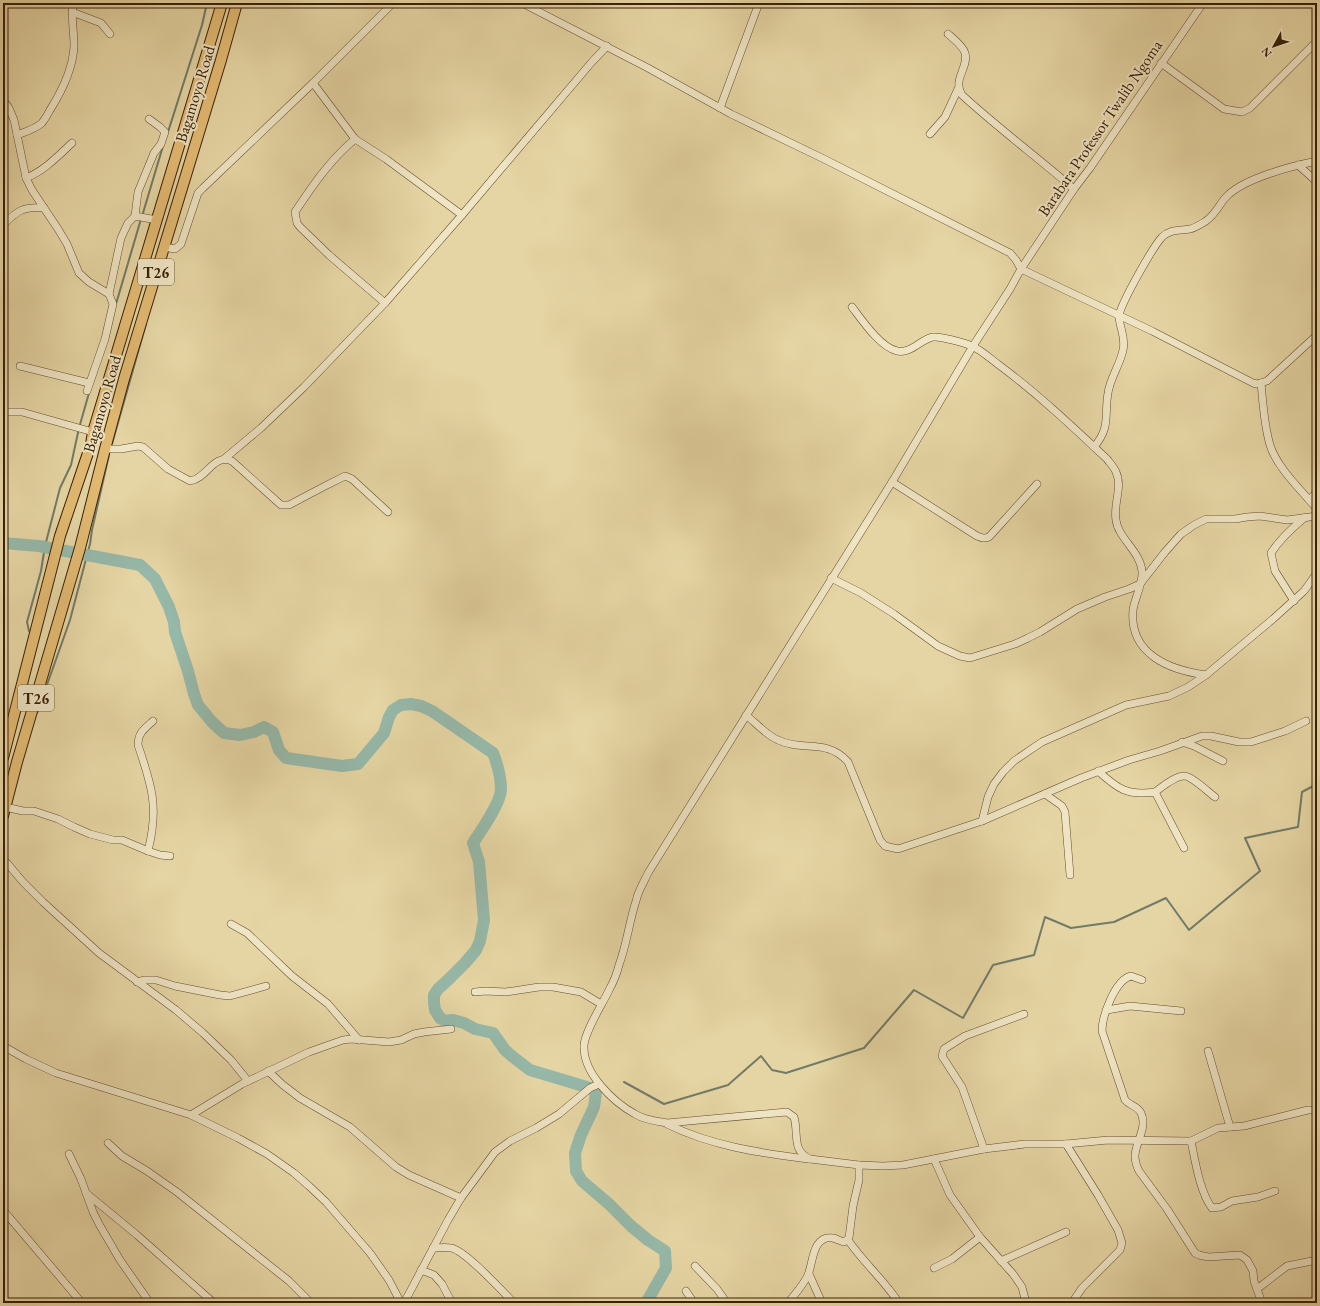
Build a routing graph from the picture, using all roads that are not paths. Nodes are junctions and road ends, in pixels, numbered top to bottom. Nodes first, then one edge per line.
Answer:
1 (73, 3) edge
2 (222, 3) edge
3 (237, 3) edge
4 (393, 3) edge
5 (522, 3) edge
6 (760, 3) edge
7 (1203, 3) edge
8 (72, 12) junction
9 (110, 34) dead end
10 (948, 34) dead end
11 (1317, 41) edge
12 (607, 46) junction
13 (1161, 63) junction
14 (313, 82) junction
15 (958, 90) junction
16 (3, 100) edge
17 (720, 108) junction
18 (149, 119) dead end
19 (930, 134) dead end
20 (17, 135) junction
21 (355, 139) junction
22 (72, 143) dead end
23 (1317, 161) edge
24 (1298, 165) junction
25 (26, 178) junction
26 (1317, 182) edge
27 (1074, 188) junction
28 (44, 208) junction
29 (462, 215) junction
30 (135, 216) junction
31 (157, 220) junction
32 (3, 225) edge
33 (164, 247) junction
34 (1021, 269) junction
35 (109, 294) junction
36 (385, 303) junction
37 (852, 307) dead end
38 (1119, 316) junction
39 (1317, 336) edge
40 (973, 346) junction
41 (20, 366) dead end
42 (1261, 383) junction
43 (3, 412) edge
44 (93, 432) junction
45 (1094, 447) junction
46 (104, 449) junction
47 (224, 459) junction
48 (892, 482) junction
49 (1036, 484) dead end
50 (1317, 492) edge
51 (1309, 500) junction
52 (1317, 509) edge
53 (388, 512) dead end
54 (1317, 516) edge
55 (1304, 518) junction
56 (1317, 573) edge
57 (831, 578) junction
58 (1140, 584) junction
59 (1294, 601) junction
60 (1206, 675) junction
61 (746, 715) junction
62 (153, 721) dead end
63 (1306, 721) dead end
64 (1182, 742) junction
65 (3, 758) edge
66 (1223, 762) dead end
67 (1098, 771) junction
68 (7, 788) edge
69 (1155, 792) junction
70 (1045, 794) junction
71 (1215, 797) dead end
72 (4, 811) edge
73 (982, 821) junction
74 (1184, 848) dead end
75 (148, 851) junction
76 (170, 856) dead end
77 (3, 860) edge
78 (1070, 875) dead end
79 (231, 924) dead end
80 (1142, 980) dead end
81 (137, 982) junction
82 (266, 986) dead end
83 (475, 992) dead end
84 (601, 1004) junction
85 (1107, 1010) junction
86 (1181, 1011) dead end
87 (1024, 1014) dead end
88 (451, 1029) dead end
89 (359, 1040) junction
90 (3, 1046) edge
91 (1208, 1051) dead end
92 (268, 1072) junction
93 (248, 1081) junction
94 (600, 1084) junction
95 (1317, 1110) edge
96 (191, 1115) junction
97 (667, 1123) junction
98 (1230, 1127) junction
99 (1138, 1141) junction
100 (1191, 1141) junction
101 (108, 1143) dead end
102 (1066, 1144) junction
103 (984, 1149) junction
104 (69, 1154) dead end
105 (810, 1159) junction
106 (934, 1159) junction
107 (859, 1165) junction
108 (1275, 1191) dead end
109 (86, 1193) junction
110 (462, 1198) junction
111 (3, 1210) edge
112 (1066, 1232) dead end
113 (980, 1237) junction
114 (848, 1240) junction
115 (432, 1248) junction
116 (1317, 1260) edge
117 (1001, 1262) junction
118 (695, 1266) dead end
119 (934, 1268) dead end
120 (421, 1270) junction
121 (809, 1274) junction
122 (1257, 1289) junction
123 (686, 1291) dead end
124 (82, 1303) edge
125 (150, 1303) edge
126 (214, 1303) edge
127 (311, 1303) edge
128 (401, 1303) edge
129 (404, 1303) edge
130 (452, 1303) edge
131 (514, 1303) edge
132 (694, 1303) edge
133 (727, 1303) edge
134 (788, 1303) edge
135 (822, 1303) edge
136 (899, 1303) edge
137 (1026, 1303) edge
138 (1072, 1303) edge
139 (1262, 1303) edge

1 - 8 street
2 - 31 highway, Bagamoyo Road / T26
3 - 33 highway, Bagamoyo Road / T26
4 - 14 street
5 - 12 street
6 - 17 street
7 - 13 street, Barabara Professor Twalib Ngoma
8 - 9 street
8 - 20 street
10 - 15 street
11 - 13 street
12 - 17 street
12 - 29 street
13 - 27 street, Barabara Professor Twalib Ngoma
14 - 21 street
14 - 33 street
15 - 19 street
15 - 27 street
16 - 20 street
17 - 34 street
18 - 30 street
20 - 25 street
21 - 29 street
21 - 36 street
22 - 25 street
23 - 24 street
24 - 26 street
24 - 38 street
25 - 28 street
27 - 34 street, Barabara Professor Twalib Ngoma
28 - 32 street
28 - 35 street
29 - 36 street
30 - 31 street
30 - 35 street
31 - 44 highway, Bagamoyo Road / T26
33 - 46 highway, Bagamoyo Road / T26
34 - 38 street
34 - 40 street, Barabara Professor Twalib Ngoma
35 - 41 street
36 - 47 street
37 - 40 street
38 - 42 street
38 - 45 street
39 - 42 street
40 - 45 street
40 - 48 street, Barabara Professor Twalib Ngoma
42 - 51 street
43 - 44 street
44 - 65 highway, Bagamoyo Road / T26
45 - 58 street
46 - 47 street
46 - 68 highway, Bagamoyo Road / T26
47 - 53 street
48 - 49 street
48 - 57 street, Barabara Professor Twalib Ngoma
50 - 51 street
51 - 52 street
54 - 55 street
55 - 58 street
55 - 59 street
56 - 59 street
57 - 58 street
57 - 61 street, Barabara Professor Twalib Ngoma
58 - 60 street
59 - 60 street
60 - 73 street
61 - 73 street
61 - 84 street, Barabara Professor Twalib Ngoma
62 - 75 street
63 - 64 street
64 - 66 street
64 - 67 street
67 - 69 street
67 - 70 street
68 - 72 highway, Bagamoyo Road / T26
69 - 71 street
69 - 74 street
70 - 73 street
70 - 78 street
72 - 75 street
75 - 76 street
77 - 81 street
79 - 89 street
80 - 85 street
81 - 82 street
81 - 93 street
83 - 84 street
84 - 94 street, Barabara Professor Twalib Ngoma
85 - 86 street
85 - 99 street
87 - 103 street
88 - 89 street
89 - 92 street
90 - 96 street
91 - 98 street
92 - 93 street
92 - 110 street
93 - 96 street
94 - 97 street, Barabara Professor Twalib Ngoma
94 - 110 street
95 - 98 street
96 - 128 street
97 - 105 street
97 - 105 street
98 - 100 street
99 - 100 street
99 - 102 street
99 - 122 street
100 - 108 street
101 - 127 street
102 - 103 street
102 - 138 street
103 - 106 street
104 - 109 street
105 - 107 street
106 - 107 street
106 - 113 street
107 - 114 street
109 - 125 street
109 - 126 street
110 - 115 street
111 - 124 street
112 - 117 street
113 - 117 street
113 - 119 street
114 - 121 street
114 - 136 street
115 - 120 street
115 - 131 street
116 - 122 street
117 - 137 street
118 - 133 street
120 - 129 street
120 - 130 street
121 - 134 street
121 - 135 street
122 - 139 street
123 - 132 street

